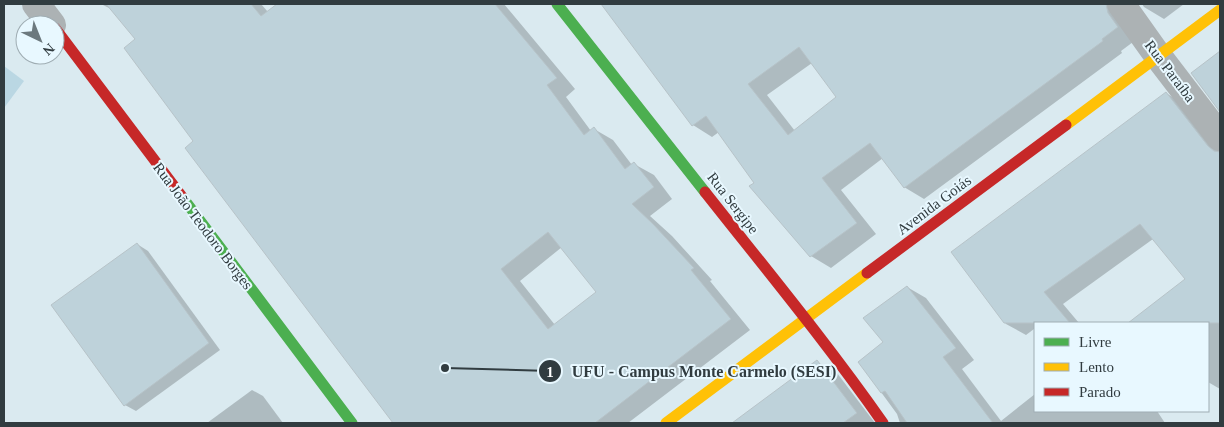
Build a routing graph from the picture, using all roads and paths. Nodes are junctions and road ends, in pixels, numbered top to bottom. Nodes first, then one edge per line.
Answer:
1 (36, 4) edge
2 (557, 4) edge
3 (1121, 4) edge
4 (1220, 10) edge
5 (44, 15) edge
6 (65, 41) edge
7 (1158, 56) junction
8 (1220, 137) edge
9 (806, 320) junction
10 (352, 423) edge
11 (666, 423) edge
12 (883, 423) edge

1 - 5 street
2 - 9 street, Rua Sergipe
3 - 7 street, Rua Paraíba
4 - 7 street, Avenida Goiás
6 - 10 street, Rua João Teodoro Borges
7 - 8 street, Rua Paraíba
7 - 9 street, Avenida Goiás
9 - 11 street, Avenida Goiás
9 - 12 street, Rua Sergipe

